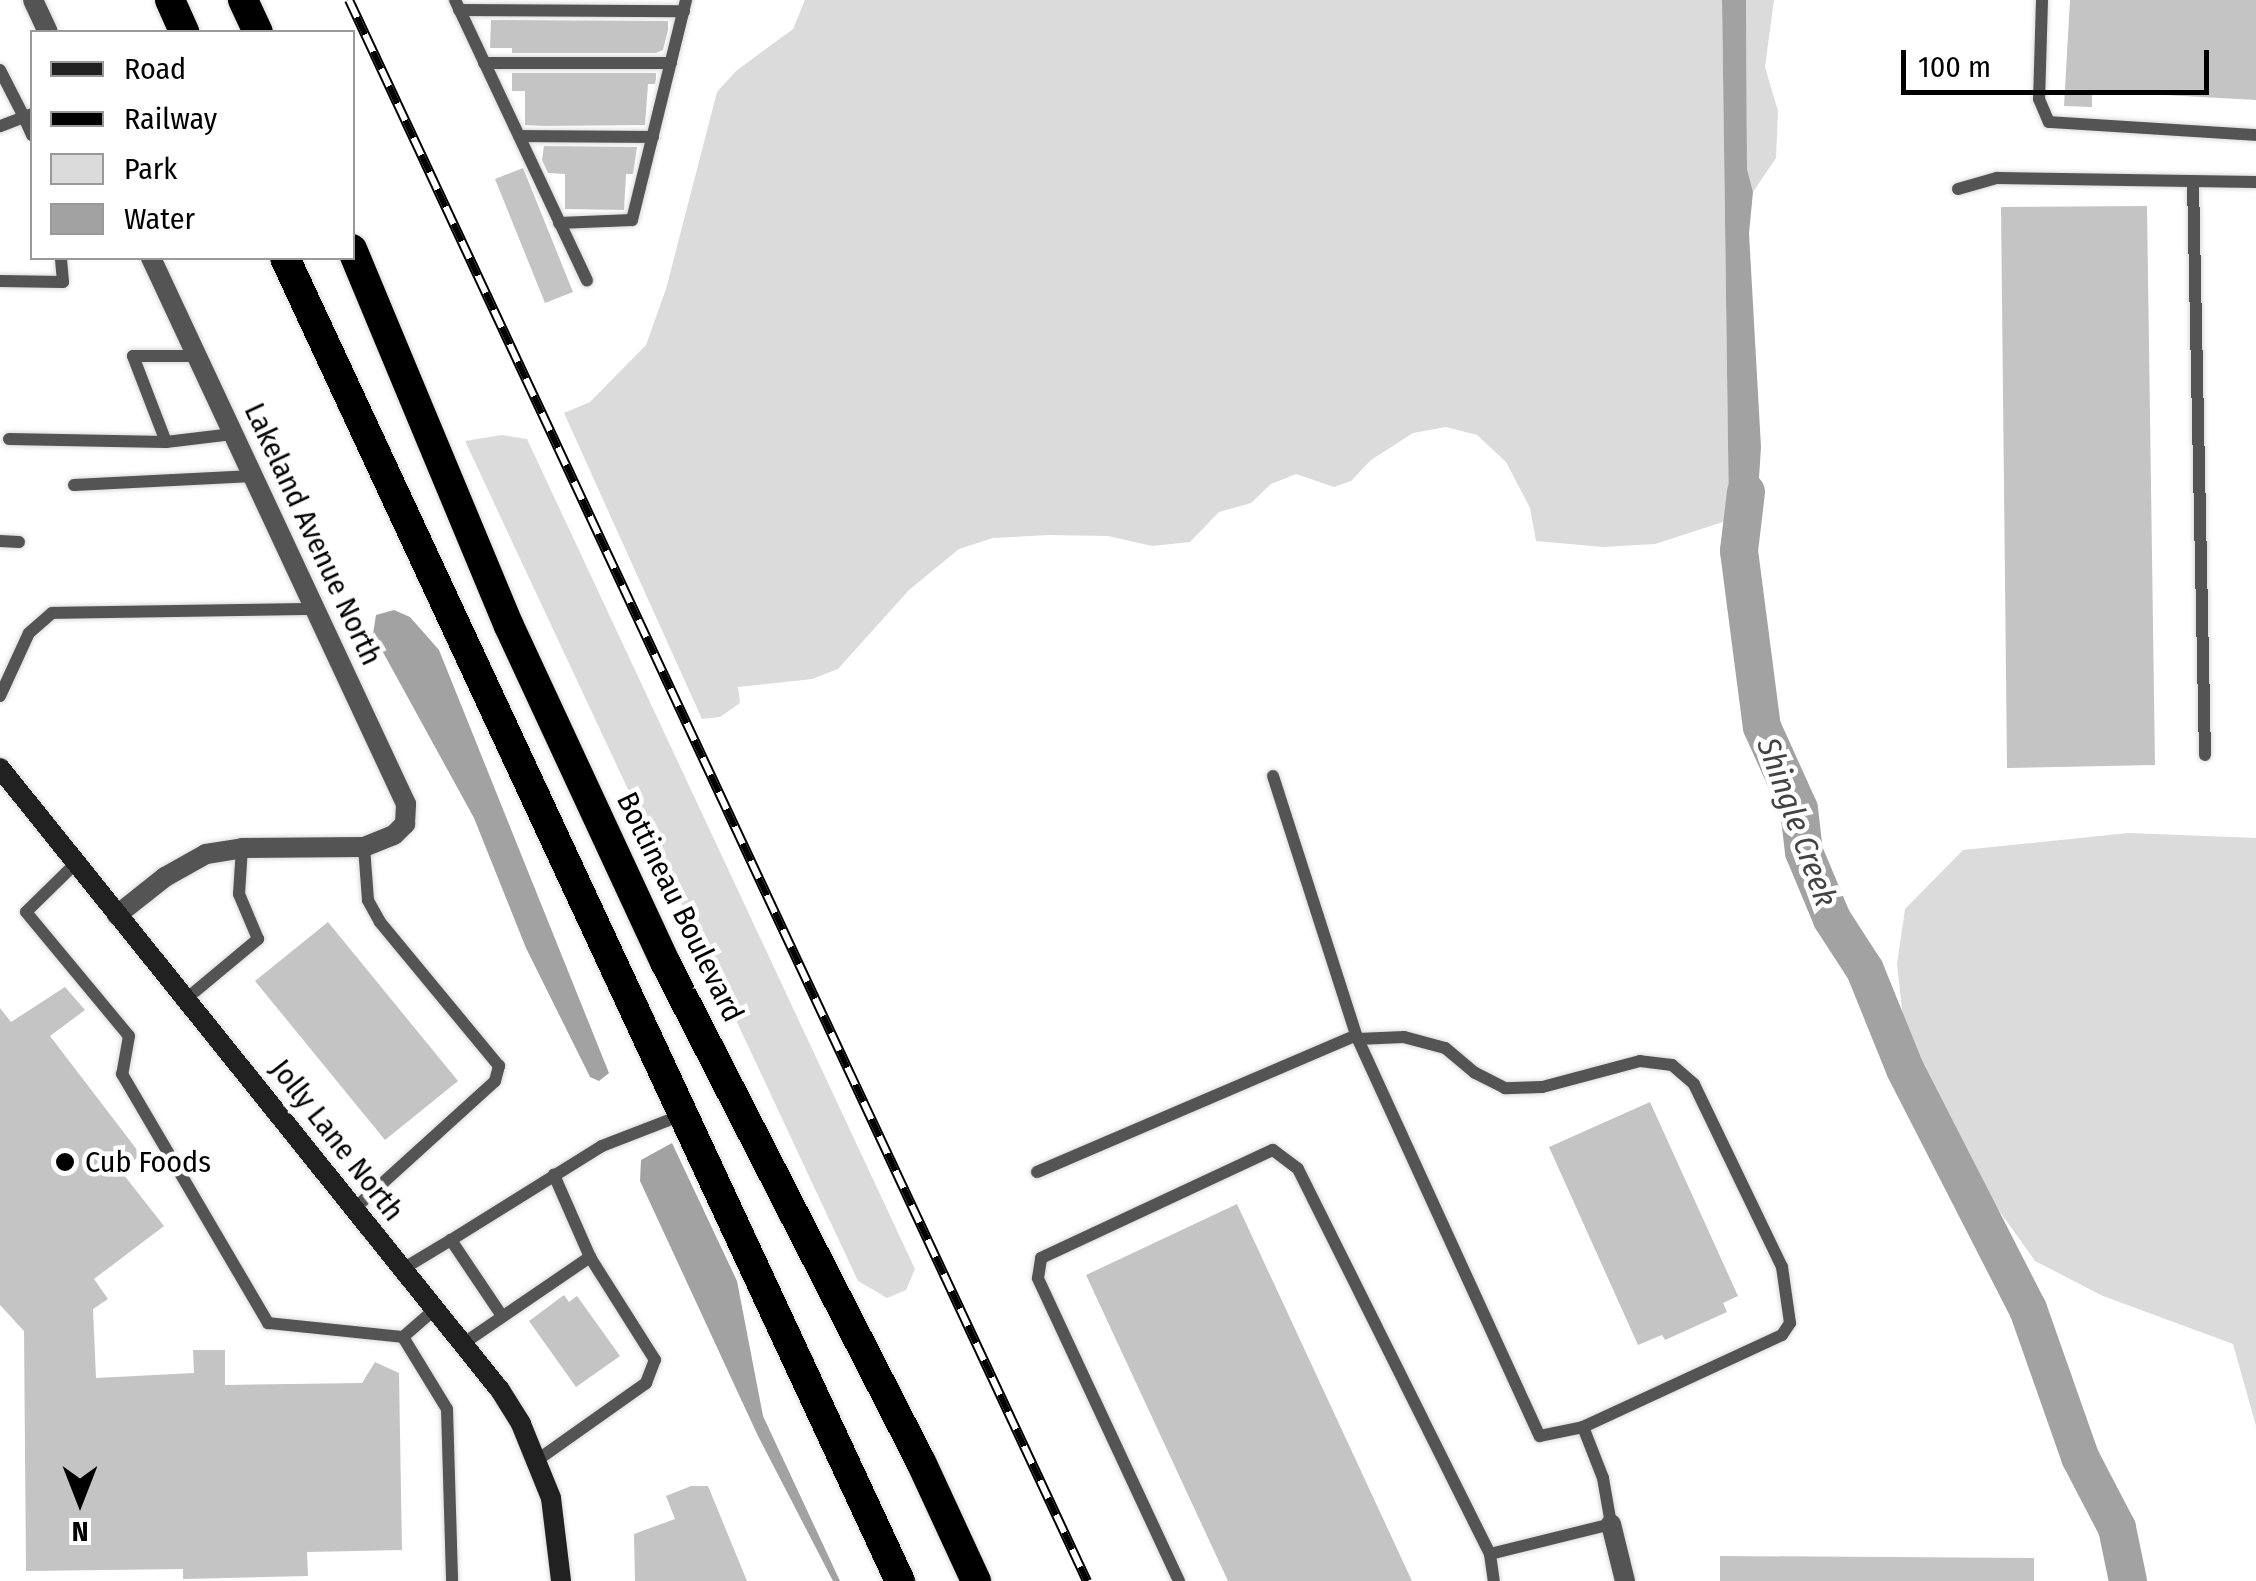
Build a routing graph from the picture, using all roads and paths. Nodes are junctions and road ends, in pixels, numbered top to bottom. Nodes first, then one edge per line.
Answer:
1 (32, 0) edge
2 (170, 0) edge
3 (243, 0) edge
4 (2042, 0) edge
5 (457, 5) edge
6 (685, 6) edge
7 (47, 30) edge
8 (183, 30) edge
9 (257, 30) edge
10 (484, 62) junction
11 (671, 63) junction
12 (0, 70) edge
13 (28, 116) edge
14 (0, 126) edge
15 (2256, 135) edge
16 (519, 136) junction
17 (653, 137) junction
18 (2193, 182) junction
19 (2256, 182) edge
20 (1958, 189) dead end
21 (560, 223) junction
22 (355, 256) edge
23 (62, 260) edge
24 (153, 260) edge
25 (287, 260) edge
26 (587, 280) dead end
27 (0, 281) edge
28 (197, 356) junction
29 (233, 434) junction
30 (10, 438) dead end
31 (166, 442) junction
32 (254, 476) junction
33 (74, 485) dead end
34 (0, 541) edge
35 (19, 542) dead end
36 (315, 609) junction
37 (0, 696) edge
38 (2205, 755) dead end
39 (0, 768) edge
40 (1273, 776) dead end
41 (364, 847) junction
42 (242, 848) junction
43 (77, 862) junction
44 (117, 915) junction
45 (186, 999) junction
46 (1357, 1037) junction
47 (682, 1116) junction
48 (1037, 1172) dead end
49 (554, 1175) junction
50 (354, 1209) junction
51 (451, 1240) junction
52 (590, 1257) junction
53 (402, 1270) junction
54 (435, 1309) junction
55 (502, 1316) junction
56 (403, 1337) junction
57 (464, 1343) junction
58 (1582, 1427) junction
59 (536, 1461) junction
60 (1611, 1524) junction
61 (1490, 1554) junction
62 (452, 1581) edge
63 (561, 1581) edge
64 (900, 1581) edge
65 (976, 1581) edge
66 (1179, 1581) edge
67 (1494, 1581) edge
68 (1625, 1581) edge

1 - 7 street
2 - 8 highway
3 - 9 highway
4 - 15 lane
5 - 6 lane
5 - 10 lane
6 - 11 lane
10 - 11 lane
10 - 16 lane
11 - 17 lane
12 - 13 lane
13 - 14 lane
16 - 17 lane
16 - 21 lane
17 - 21 lane
18 - 19 lane
18 - 20 lane
18 - 38 lane
21 - 26 lane
22 - 65 highway, Bottineau Boulevard
23 - 27 lane
24 - 28 street, Lakeland Avenue North
25 - 47 highway
28 - 29 street, Lakeland Avenue North
28 - 31 lane
29 - 31 lane
29 - 32 street, Lakeland Avenue North
30 - 31 lane
32 - 33 lane
32 - 36 street, Lakeland Avenue North
34 - 35 lane
36 - 37 lane
36 - 41 street, Lakeland Avenue North
39 - 43 street, Jolly Lane North
40 - 46 lane
41 - 42 street
41 - 50 lane
42 - 44 street
42 - 45 lane
43 - 44 street, Jolly Lane North
43 - 56 lane
44 - 45 street, Jolly Lane North
45 - 50 street, Jolly Lane North
46 - 48 lane
46 - 58 lane
46 - 58 lane
47 - 49 lane
47 - 64 highway
49 - 51 lane
49 - 52 lane
50 - 53 street, Jolly Lane North
51 - 53 lane
51 - 55 lane
52 - 55 lane
52 - 59 lane
53 - 54 street, Jolly Lane North
54 - 56 lane
54 - 57 street, Jolly Lane North
55 - 57 lane
56 - 62 lane
57 - 59 street, Jolly Lane North
58 - 60 lane
59 - 63 street, Jolly Lane North
60 - 61 lane
60 - 68 street
61 - 66 lane
61 - 67 lane

